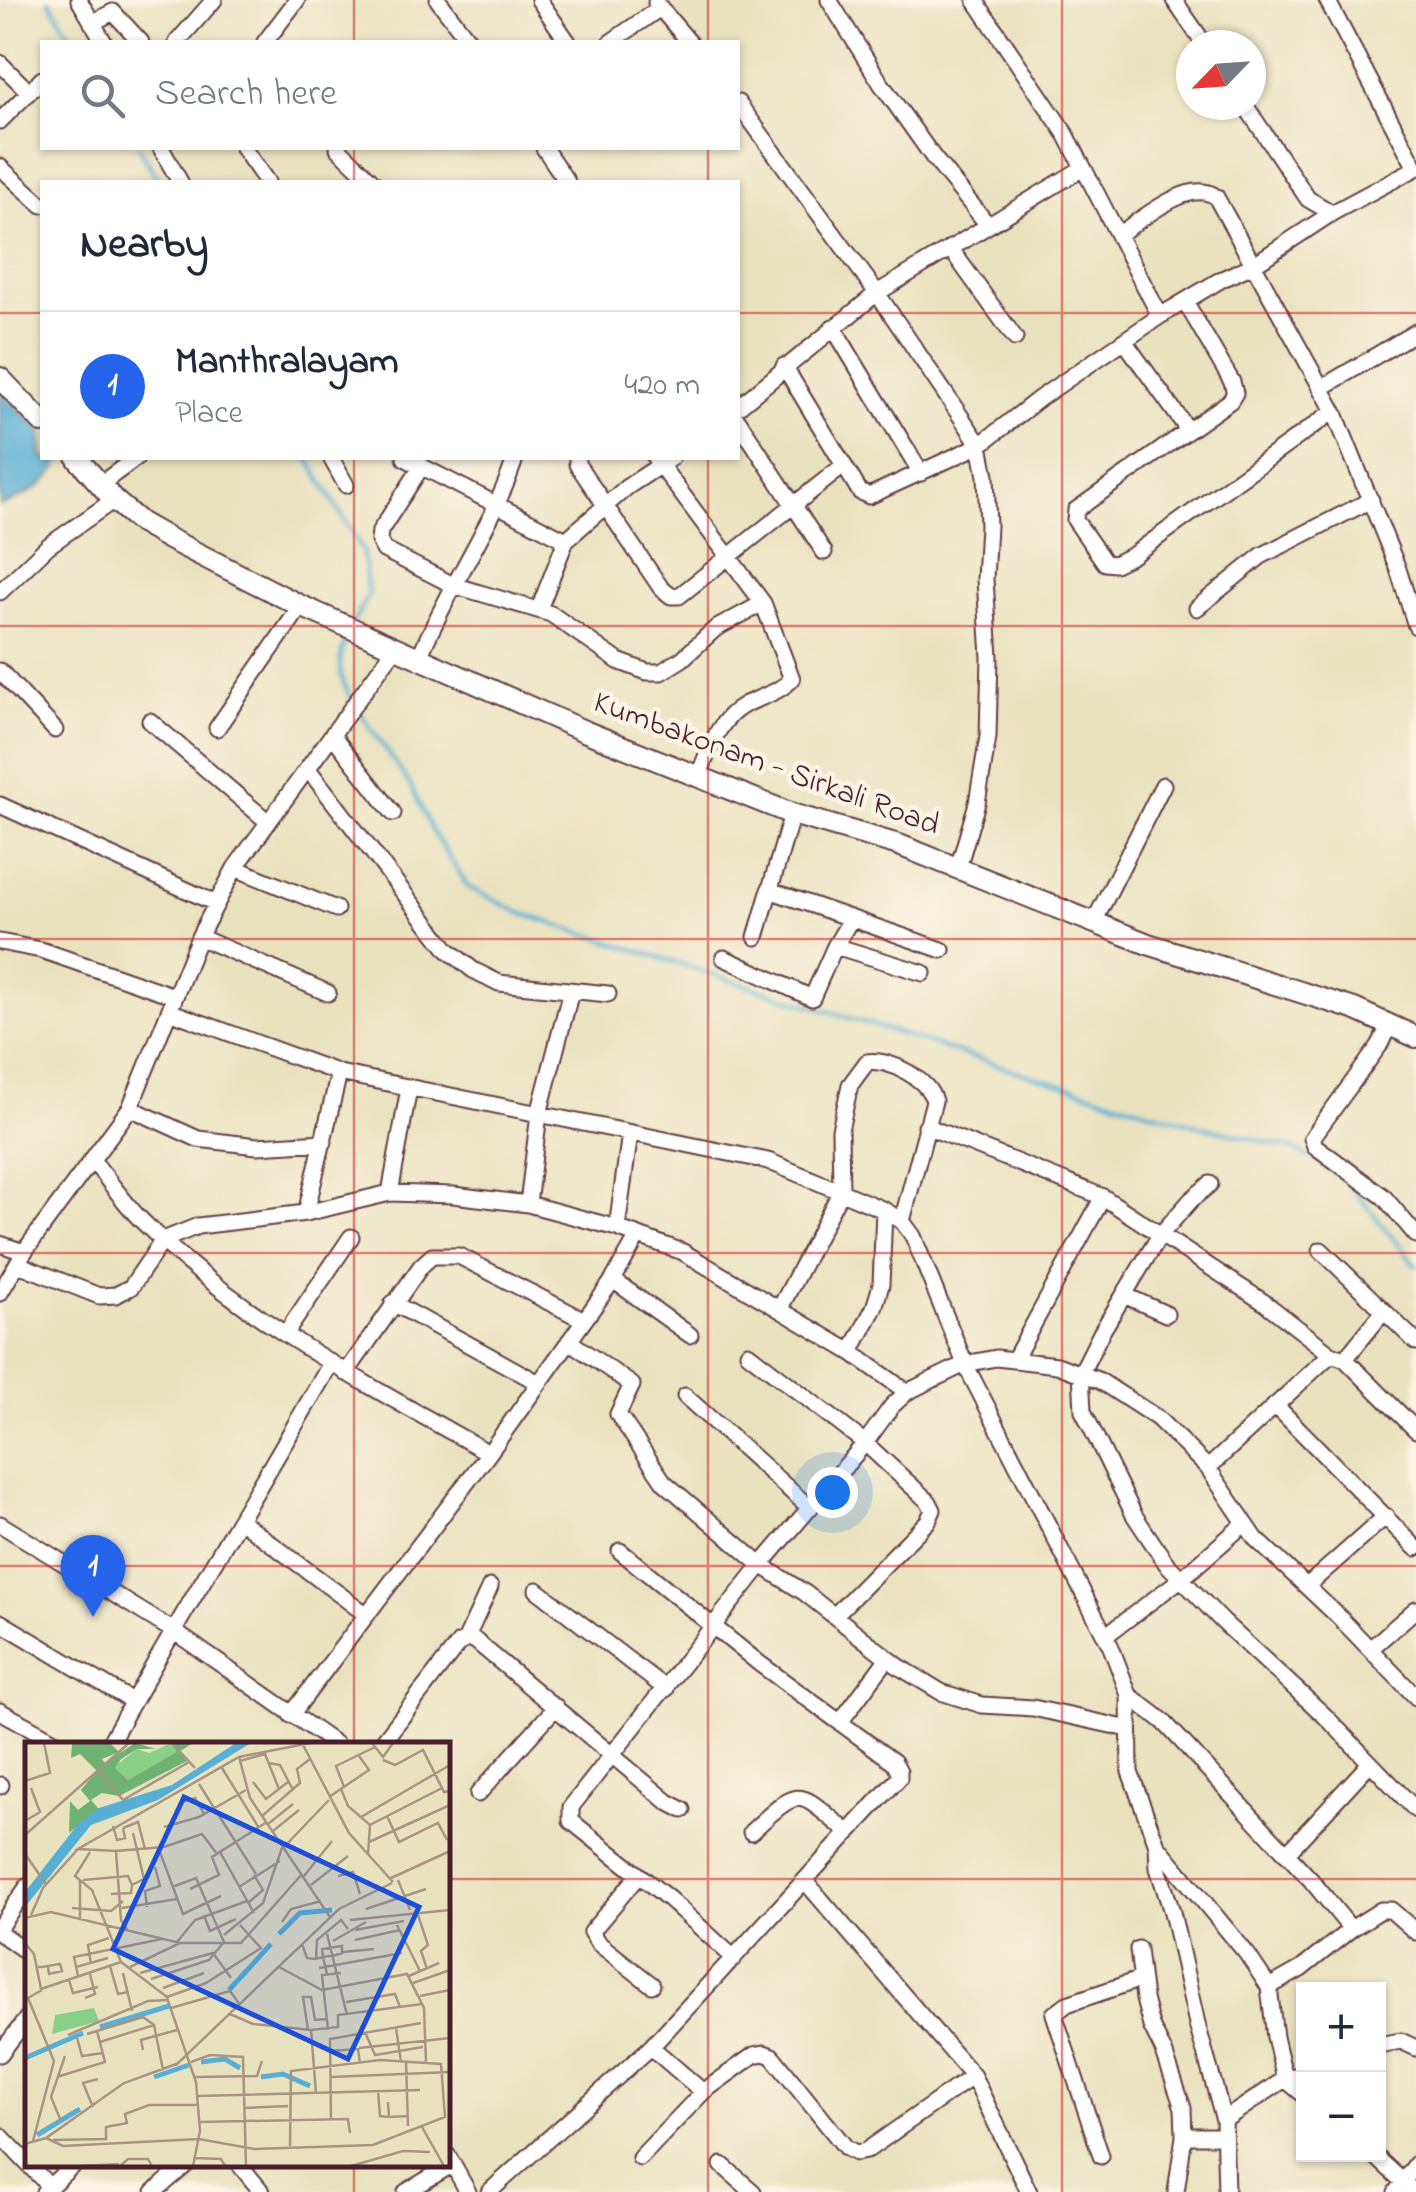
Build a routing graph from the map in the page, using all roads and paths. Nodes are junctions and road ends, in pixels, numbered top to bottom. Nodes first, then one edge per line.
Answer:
1 (79, 0) edge
2 (214, 0) edge
3 (297, 0) edge
4 (438, 0) edge
5 (539, 0) edge
6 (830, 0) edge
7 (975, 0) edge
8 (1174, 0) edge
9 (1326, 0) edge
10 (657, 4) edge
11 (118, 6) edge
12 (92, 24) junction
13 (1195, 30) edge
14 (103, 40) edge
15 (139, 40) edge
16 (179, 40) edge
17 (267, 40) edge
18 (468, 40) edge
19 (567, 40) edge
20 (613, 40) edge
21 (687, 40) edge
22 (0, 63) edge
23 (40, 81) edge
24 (29, 92) junction
25 (740, 106) edge
26 (1256, 120) edge
27 (0, 121) edge
28 (162, 150) edge
29 (244, 150) edge
30 (340, 150) edge
31 (545, 150) edge
32 (0, 167) edge
33 (1083, 168) junction
34 (1416, 168) edge
35 (179, 180) edge
36 (266, 180) edge
37 (371, 180) edge
38 (565, 180) edge
39 (40, 204) edge
40 (1332, 213) junction
41 (988, 225) junction
42 (1118, 235) junction
43 (950, 248) junction
44 (1252, 265) junction
45 (876, 293) junction
46 (1186, 303) junction
47 (1160, 316) junction
48 (833, 327) junction
49 (1416, 332) edge
50 (1015, 338) dead end
51 (1125, 342) junction
52 (784, 366) junction
53 (0, 378) edge
54 (1322, 387) junction
55 (740, 405) edge
56 (1334, 411) junction
57 (40, 420) edge
58 (740, 423) edge
59 (1188, 430) junction
60 (980, 445) junction
61 (80, 460) edge
62 (134, 460) edge
63 (333, 460) edge
64 (409, 460) edge
65 (577, 460) edge
66 (663, 460) edge
67 (514, 462) dead end
68 (422, 466) junction
69 (843, 466) junction
70 (921, 473) junction
71 (346, 485) dead end
72 (108, 491) junction
73 (1372, 500) junction
74 (605, 506) junction
75 (792, 506) junction
76 (498, 508) junction
77 (566, 540) junction
78 (824, 552) dead end
79 (731, 558) junction
80 (453, 585) junction
81 (0, 592) edge
82 (763, 602) junction
83 (302, 606) junction
84 (1198, 608) dead end
85 (539, 610) junction
86 (1416, 626) edge
87 (396, 647) junction
88 (419, 658) junction
89 (0, 671) edge
90 (150, 722) dead end
91 (217, 728) dead end
92 (56, 730) dead end
93 (333, 736) junction
94 (308, 769) junction
95 (698, 777) junction
96 (1163, 785) dead end
97 (0, 805) edge
98 (393, 813) dead end
99 (792, 814) junction
100 (268, 821) junction
101 (234, 868) junction
102 (958, 868) junction
103 (769, 890) junction
104 (215, 903) junction
105 (336, 909) dead end
106 (852, 919) junction
107 (1093, 924) junction
108 (756, 937) dead end
109 (198, 938) junction
110 (0, 942) edge
111 (836, 946) junction
112 (942, 950) dead end
113 (724, 958) dead end
114 (923, 973) dead end
115 (571, 990) junction
116 (328, 993) dead end
117 (608, 994) dead end
118 (172, 1003) junction
119 (1390, 1024) junction
120 (1416, 1037) edge
121 (339, 1073) junction
122 (409, 1088) junction
123 (130, 1108) junction
124 (539, 1114) junction
125 (926, 1126) junction
126 (630, 1133) junction
127 (324, 1142) junction
128 (92, 1160) junction
129 (1210, 1184) dead end
130 (841, 1191) junction
131 (390, 1194) junction
132 (1103, 1197) junction
133 (528, 1204) junction
134 (884, 1210) junction
135 (306, 1213) junction
136 (902, 1221) junction
137 (617, 1228) junction
138 (1160, 1234) junction
139 (1416, 1235) edge
140 (638, 1236) junction
141 (350, 1237) dead end
142 (162, 1240) junction
143 (0, 1244) edge
144 (1321, 1250) dead end
145 (21, 1258) junction
146 (613, 1280) junction
147 (0, 1292) edge
148 (1126, 1296) junction
149 (394, 1303) junction
150 (780, 1308) junction
151 (1384, 1310) junction
152 (1166, 1314) dead end
153 (584, 1320) junction
154 (286, 1333) junction
155 (690, 1335) dead end
156 (569, 1341) junction
157 (1416, 1342) edge
158 (851, 1352) junction
159 (748, 1353) dead end
160 (1338, 1356) junction
161 (1015, 1358) junction
162 (331, 1363) junction
163 (964, 1364) junction
164 (346, 1372) junction
165 (1080, 1374) junction
166 (539, 1384) junction
167 (907, 1392) junction
168 (685, 1396) dead end
169 (1275, 1405) junction
170 (1416, 1430) edge
171 (866, 1443) junction
172 (489, 1453) junction
173 (1208, 1468) junction
174 (810, 1508) junction
175 (1386, 1516) junction
176 (241, 1521) junction
177 (0, 1524) edge
178 (1244, 1524) junction
179 (1416, 1548) edge
180 (620, 1552) dead end
181 (761, 1565) junction
182 (1181, 1579) junction
183 (490, 1586) dead end
184 (1306, 1586) junction
185 (537, 1590) dead end
186 (1416, 1609) edge
187 (367, 1614) junction
188 (834, 1616) junction
189 (0, 1622) edge
190 (713, 1629) junction
191 (172, 1630) junction
192 (1105, 1636) junction
193 (466, 1639) junction
194 (1370, 1649) junction
195 (888, 1658) junction
196 (666, 1688) junction
197 (1130, 1695) junction
198 (1416, 1696) edge
199 (132, 1701) junction
200 (556, 1707) junction
201 (0, 1711) edge
202 (291, 1715) junction
203 (841, 1721) junction
204 (1129, 1729) junction
205 (317, 1739) edge
206 (56, 1742) edge
207 (113, 1742) edge
208 (382, 1742) edge
209 (614, 1755) junction
210 (1370, 1763) junction
211 (478, 1794) dead end
212 (683, 1810) dead end
213 (1416, 1810) edge
214 (751, 1832) dead end
215 (849, 1834) junction
216 (1157, 1845) junction
217 (1286, 1854) junction
218 (638, 1876) junction
219 (805, 1881) junction
220 (25, 1891) edge
221 (1351, 1928) junction
222 (0, 1930) edge
223 (1416, 1932) edge
224 (1138, 1949) dead end
225 (25, 1951) edge
226 (734, 1958) junction
227 (1142, 1978) junction
228 (652, 1985) dead end
229 (1269, 1986) junction
230 (22, 2039) edge
231 (1386, 2044) edge
232 (651, 2047) junction
233 (1416, 2048) edge
234 (0, 2054) edge
235 (972, 2076) junction
236 (1296, 2076) edge
237 (1285, 2079) junction
238 (1296, 2088) edge
239 (703, 2092) junction
240 (1223, 2128) junction
241 (0, 2135) edge
242 (1184, 2136) junction
243 (1101, 2156) dead end
244 (640, 2158) dead end
245 (450, 2160) edge
246 (25, 2161) edge
247 (1381, 2162) edge
248 (722, 2164) dead end
249 (1416, 2164) edge
250 (30, 2167) edge
251 (71, 2167) edge
252 (184, 2167) edge
253 (241, 2167) edge
254 (440, 2167) edge
255 (1405, 2188) edge
256 (47, 2189) edge
257 (162, 2190) edge
258 (262, 2192) edge
259 (406, 2192) edge
260 (468, 2192) edge
261 (489, 2192) edge
262 (753, 2192) edge
263 (1029, 2192) edge
264 (1176, 2192) edge
265 (1226, 2192) edge

1 - 12 street
2 - 16 street
3 - 17 street
4 - 18 street
5 - 19 street
6 - 41 street
7 - 33 street
8 - 13 street
9 - 34 street
10 - 20 street
10 - 21 street
11 - 12 street
11 - 15 street
12 - 14 street
22 - 24 street
23 - 24 street
24 - 27 street
25 - 45 street
26 - 40 street
28 - 35 street
29 - 36 street
30 - 37 street
31 - 38 street
32 - 39 street
33 - 41 street
33 - 42 street
34 - 40 street
40 - 44 street
41 - 43 street
42 - 44 street
42 - 47 street
43 - 45 street
43 - 50 street
44 - 46 street
44 - 54 street
45 - 48 street
45 - 60 street
46 - 47 street
46 - 59 street
47 - 51 street
48 - 52 street
48 - 70 street
49 - 54 street
51 - 59 street
51 - 60 street
52 - 55 street
52 - 69 street
53 - 57 main road
54 - 56 street
56 - 59 street
56 - 73 street
58 - 75 street
60 - 70 street
60 - 102 street
61 - 72 main road, Kumbakonam - Sirkali Road
62 - 72 street
63 - 71 street
64 - 68 street
65 - 74 street
66 - 74 street
66 - 79 street
67 - 76 street
68 - 76 street
68 - 80 street
69 - 70 street
69 - 75 street
72 - 81 street
72 - 83 main road, Kumbakonam - Sirkali Road
73 - 84 street
73 - 86 street
74 - 77 street
74 - 79 street
75 - 78 street
75 - 79 street
76 - 77 street
76 - 80 street
77 - 85 street
79 - 82 street
80 - 85 street
80 - 88 street
82 - 85 street
82 - 95 street
83 - 87 main road, Kumbakonam - Sirkali Road
83 - 91 street
87 - 88 main road, Kumbakonam - Sirkali Road
87 - 93 street
88 - 95 main road, Kumbakonam - Sirkali Road
89 - 92 street
90 - 100 street
93 - 94 street
93 - 98 street
94 - 100 street
94 - 115 street
95 - 99 main road, Kumbakonam - Sirkali Road
96 - 107 street
97 - 104 street
99 - 102 main road, Kumbakonam - Sirkali Road
99 - 103 street
100 - 101 street
101 - 104 street
101 - 105 street
102 - 107 main road, Kumbakonam - Sirkali Road
103 - 106 street
103 - 108 street
104 - 109 street
106 - 111 street
106 - 112 street
107 - 119 main road, Kumbakonam - Sirkali Road
109 - 116 street
109 - 118 street
110 - 118 street
111 - 113 street
111 - 114 street
115 - 117 street
115 - 124 street
118 - 121 street
118 - 123 street
119 - 120 main road, Kumbakonam - Sirkali Road
119 - 139 street
121 - 122 street
121 - 127 street
122 - 124 street
122 - 131 street
123 - 127 street
123 - 128 street
124 - 126 street
124 - 133 street
125 - 130 street
125 - 132 street
125 - 136 street
126 - 130 street
126 - 137 street
127 - 135 street
128 - 142 street
128 - 145 street
129 - 138 street
130 - 134 street
130 - 150 street
131 - 133 street
131 - 135 street
132 - 138 street
132 - 161 street
133 - 137 street
134 - 136 street
134 - 158 street
135 - 142 street
136 - 163 street
137 - 140 street
138 - 148 street
138 - 160 street
140 - 146 street
140 - 150 street
141 - 154 street
142 - 145 street
142 - 154 street
143 - 145 street
144 - 151 street
145 - 147 street
146 - 153 street
146 - 155 street
148 - 152 street
148 - 165 street
149 - 153 street
149 - 164 street
149 - 166 street
150 - 158 street
151 - 157 street
151 - 160 street
153 - 156 street
154 - 162 street
156 - 166 street
156 - 181 street
158 - 167 street
159 - 171 street
160 - 169 street
160 - 170 street
161 - 163 street
161 - 165 street
162 - 164 street
162 - 176 street
163 - 167 street
163 - 192 street
164 - 172 street
165 - 173 street
165 - 182 street
166 - 172 street
167 - 171 street
168 - 174 street
169 - 173 street
169 - 175 street
171 - 174 street
171 - 188 street
172 - 187 street
173 - 178 street
174 - 181 street
175 - 179 street
175 - 184 street
176 - 187 street
176 - 191 street
177 - 191 street
178 - 182 street
178 - 184 street
180 - 190 street
181 - 188 street
181 - 190 street
182 - 192 street
182 - 210 street
183 - 193 street
184 - 194 street
185 - 196 street
186 - 194 street
187 - 202 street
188 - 195 street
189 - 199 street
190 - 196 street
190 - 203 street
191 - 199 street
191 - 202 street
192 - 197 street
193 - 200 street
193 - 208 street
194 - 198 street
195 - 203 street
195 - 204 street
196 - 209 street
197 - 204 street
197 - 217 street
199 - 207 street
200 - 209 street
200 - 211 street
201 - 206 street
202 - 205 street
203 - 215 street
204 - 216 street
209 - 212 street
209 - 218 street
210 - 213 street
210 - 217 street
214 - 215 street
215 - 219 street
216 - 229 street
216 - 240 street
217 - 221 street
218 - 226 street
218 - 228 street
219 - 226 street
219 - 235 street
220 - 222 street
221 - 223 street
221 - 229 street
222 - 225 street
224 - 227 street
226 - 232 street
227 - 242 street
227 - 243 street
229 - 237 street
230 - 234 street
231 - 233 street
232 - 239 street
232 - 261 street
235 - 239 street
235 - 263 street
236 - 237 street
237 - 238 street
237 - 240 street
239 - 244 street
240 - 242 street
240 - 265 street
241 - 246 street
242 - 264 street
245 - 260 street
247 - 255 street
248 - 262 street
249 - 255 street
250 - 256 street
251 - 256 street
252 - 257 street
253 - 258 street
254 - 259 street

